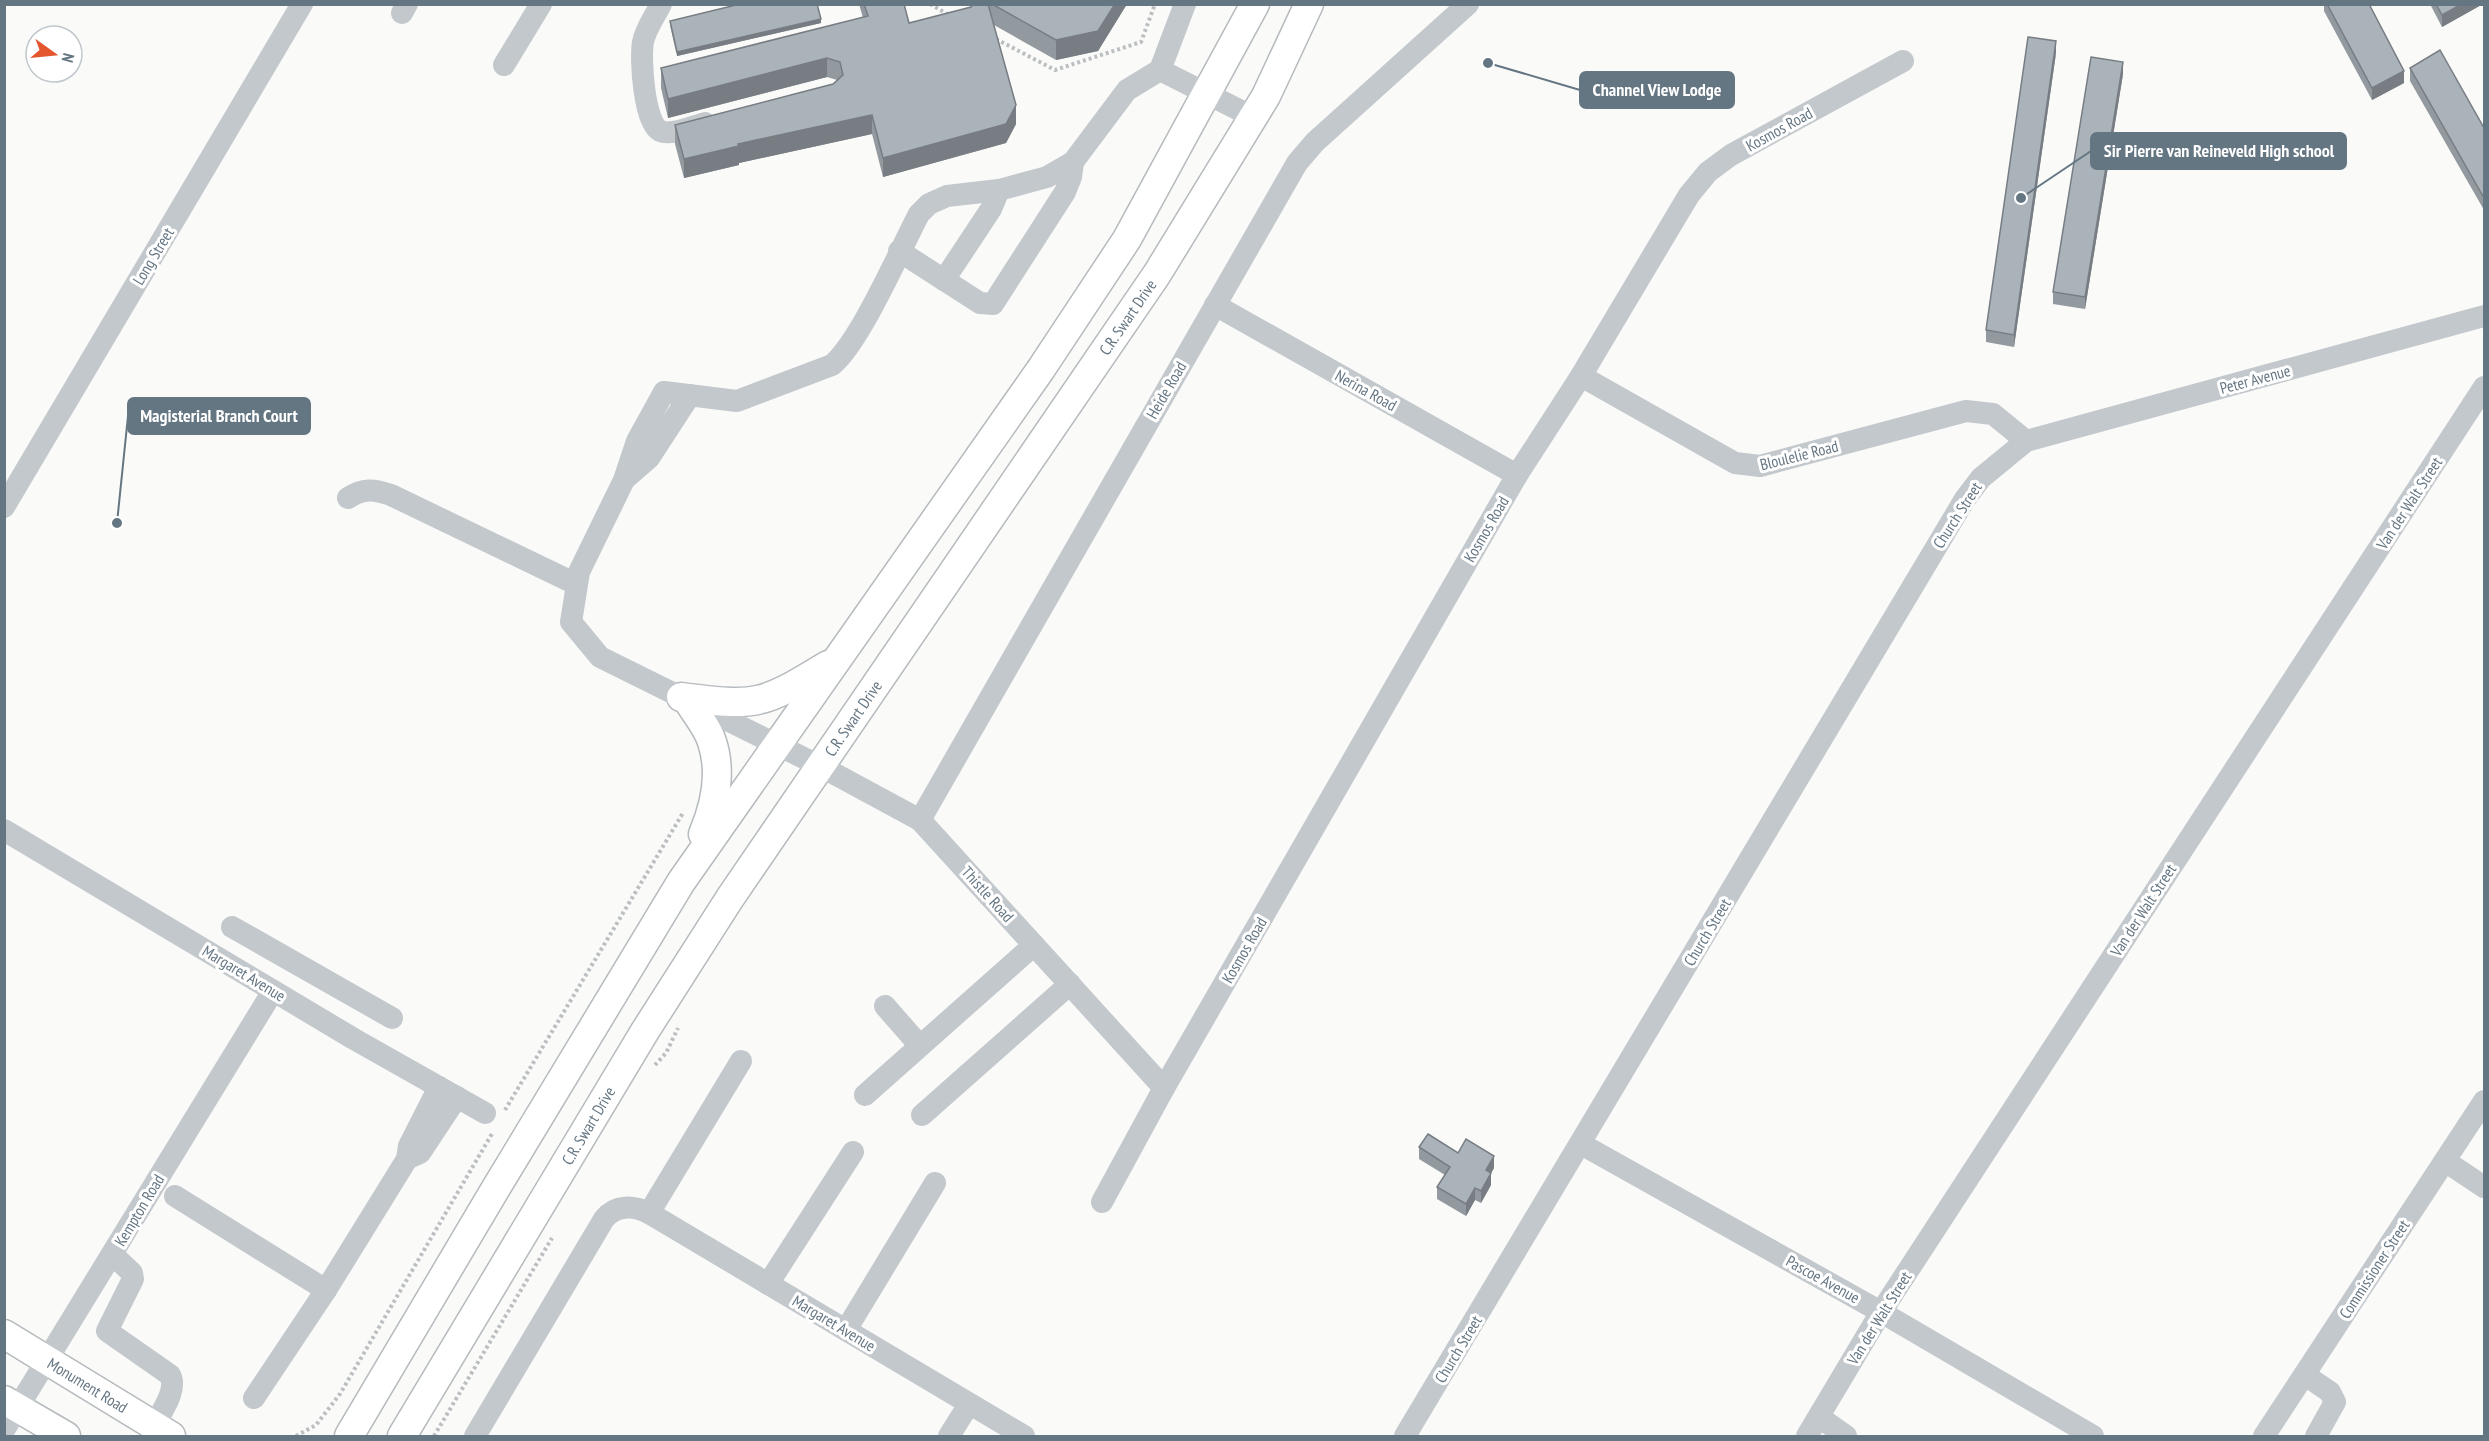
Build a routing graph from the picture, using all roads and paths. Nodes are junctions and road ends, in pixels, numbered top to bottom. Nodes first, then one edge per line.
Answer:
1 (302, 4) edge
2 (541, 4) edge
3 (661, 4) edge
4 (930, 4) edge
5 (1155, 4) edge
6 (1185, 4) edge
7 (1255, 4) edge
8 (1309, 4) edge
9 (1467, 4) edge
10 (958, 19) edge
11 (986, 34) edge
12 (1903, 61) dead end
13 (504, 65) dead end
14 (1160, 70) junction
15 (665, 73) edge
16 (643, 78) junction
17 (1206, 96) junction
18 (727, 117) edge
19 (1253, 117) junction
20 (1072, 162) junction
21 (999, 190) junction
22 (899, 251) junction
23 (944, 280) junction
24 (1215, 305) junction
25 (2484, 316) edge
26 (1581, 376) junction
27 (2484, 387) edge
28 (2026, 441) junction
29 (1517, 475) junction
30 (8, 495) edge
31 (348, 498) dead end
32 (576, 585) junction
33 (838, 658) junction
34 (685, 699) junction
35 (776, 745) junction
36 (822, 767) junction
37 (685, 810) dead end
38 (920, 820) junction
39 (4, 830) edge
40 (681, 882) junction
41 (232, 927) dead end
42 (1034, 945) junction
43 (1070, 984) junction
44 (273, 991) junction
45 (885, 1006) dead end
46 (354, 1039) junction
47 (920, 1046) junction
48 (741, 1061) dead end
49 (1164, 1088) junction
50 (448, 1092) junction
51 (865, 1095) dead end
52 (2484, 1101) edge
53 (922, 1115) dead end
54 (495, 1118) junction
55 (1581, 1144) junction
56 (853, 1152) dead end
57 (2445, 1161) junction
58 (935, 1183) dead end
59 (2484, 1187) edge
60 (175, 1196) dead end
61 (1102, 1202) dead end
62 (646, 1212) junction
63 (112, 1254) junction
64 (768, 1284) junction
65 (326, 1290) junction
66 (1881, 1312) junction
67 (846, 1330) junction
68 (4, 1334) edge
69 (47, 1360) junction
70 (2305, 1375) junction
71 (254, 1398) dead end
72 (969, 1404) junction
73 (9, 1413) edge
74 (1819, 1417) junction
75 (162, 1431) edge
76 (66, 1437) edge
77 (296, 1437) edge
78 (349, 1437) edge
79 (402, 1437) edge
80 (475, 1437) edge
81 (949, 1437) edge
82 (1024, 1437) edge
83 (1405, 1437) edge
84 (1807, 1437) edge
85 (1846, 1437) edge
86 (2093, 1437) edge
87 (2264, 1437) edge
88 (2316, 1437) edge

1 - 30 street, Long Street
2 - 13 street
3 - 16 street
4 - 10 path
5 - 11 path
6 - 14 street
7 - 17 main road
8 - 19 main road, C.R. Swart Drive
9 - 24 street, Heide Road
12 - 26 street, Kosmos Road
14 - 17 street
14 - 20 street
15 - 16 street
16 - 18 street
17 - 19 street
17 - 33 main road
19 - 36 main road, C.R. Swart Drive
20 - 21 street
20 - 23 street
21 - 22 street
21 - 23 street
22 - 23 street
22 - 32 street, Thistle Road
24 - 29 street, Nerina Road
24 - 38 street, Heide Road
25 - 28 street, Peter Avenue
26 - 28 street, Bloulelie Road
26 - 29 street, Kosmos Road
27 - 66 street, Van der Walt Street
28 - 55 street, Church Street
29 - 49 street, Kosmos Road
31 - 32 street
32 - 34 street, Thistle Road
33 - 34 main road
33 - 35 main road
34 - 35 street, Thistle Road
34 - 40 main road
35 - 36 street, Thistle Road
35 - 40 main road
36 - 38 street, Thistle Road
36 - 79 main road, C.R. Swart Drive
37 - 54 path
38 - 42 street, Thistle Road
39 - 44 street, Margaret Avenue
40 - 78 main road
41 - 46 street
42 - 43 street, Thistle Road
42 - 47 street
43 - 49 street, Thistle Road
43 - 53 street
44 - 46 street, Margaret Avenue
44 - 63 street, Kempton Road
45 - 47 street
46 - 50 street, Margaret Avenue
47 - 51 street
48 - 62 street
49 - 61 street, Kosmos Road
50 - 54 street, Margaret Avenue
50 - 65 street
52 - 57 street, Commissioner Street
54 - 77 path
55 - 66 street, Pascoe Avenue
55 - 83 street, Church Street
56 - 64 street
57 - 59 street
57 - 70 street, Commissioner Street
58 - 67 street
60 - 65 street
62 - 64 street, Margaret Avenue
62 - 80 street
63 - 69 street, Kempton Road
63 - 75 street
64 - 67 street, Margaret Avenue
65 - 71 street
66 - 74 street, Van der Walt Street
66 - 86 street, Pascoe Avenue
67 - 72 street, Margaret Avenue
68 - 69 main road, Monument Road
69 - 73 street, Kempton Road
69 - 75 main road, Monument Road
70 - 87 street, Commissioner Street
70 - 88 street
72 - 81 street
72 - 82 street, Margaret Avenue
73 - 76 main road
74 - 84 street, Van der Walt Street
74 - 85 street

